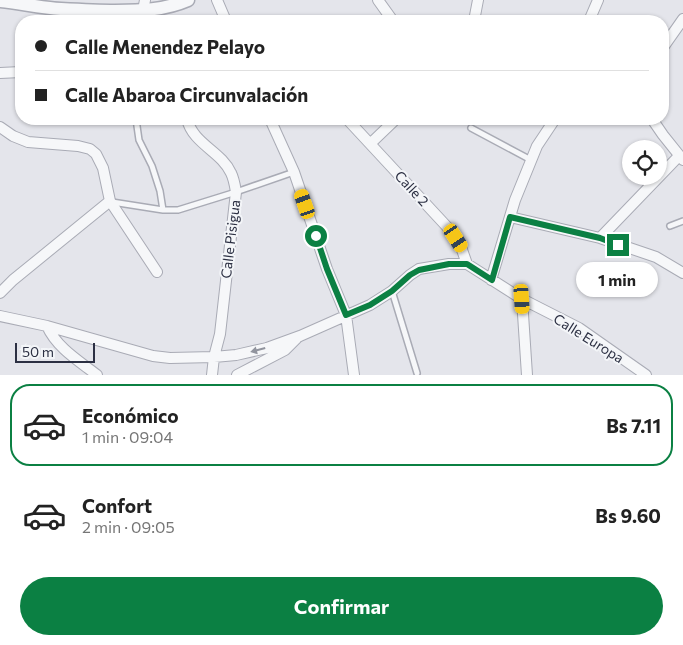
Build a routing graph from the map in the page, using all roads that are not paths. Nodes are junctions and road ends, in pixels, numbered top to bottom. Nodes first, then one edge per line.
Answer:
1 (0, 0) edge
2 (188, 0) edge
3 (217, 0) edge
4 (378, 0) edge
5 (478, 0) edge
6 (598, 0) edge
7 (143, 10) edge
8 (223, 15) edge
9 (389, 15) edge
10 (475, 15) edge
11 (592, 15) edge
12 (683, 19) edge
13 (669, 38) edge
14 (15, 72) edge
15 (0, 73) edge
16 (137, 125) edge
17 (189, 125) edge
18 (273, 125) edge
19 (353, 125) edge
20 (390, 125) edge
21 (551, 125) edge
22 (656, 125) edge
23 (0, 127) edge
24 (471, 128) dead end
25 (371, 143) junction
26 (681, 158) edge
27 (530, 160) junction
28 (294, 172) junction
29 (236, 192) junction
30 (110, 202) junction
31 (163, 210) junction
32 (510, 217) junction
33 (683, 220) edge
34 (670, 226) dead end
35 (600, 238) junction
36 (467, 264) junction
37 (157, 272) dead end
38 (683, 273) edge
39 (492, 280) junction
40 (392, 291) junction
41 (0, 293) edge
42 (522, 299) junction
43 (346, 315) junction
44 (0, 316) edge
45 (47, 326) junction
46 (300, 336) junction
47 (214, 357) junction
48 (417, 373) dead end
49 (97, 375) edge
50 (212, 375) edge
51 (237, 375) edge
52 (354, 375) edge
53 (526, 375) edge
54 (646, 375) edge

1 - 7 street
2 - 7 street
3 - 8 street
4 - 9 street
5 - 10 street
6 - 11 street
12 - 13 street
14 - 15 street
16 - 31 lane
17 - 29 street, Calle Pisigua
18 - 28 street
19 - 25 street, Calle 2
20 - 25 street
21 - 27 street
22 - 26 street
23 - 30 street
24 - 27 lane
25 - 36 street, Calle 2
26 - 35 street
27 - 32 street
28 - 29 lane
28 - 43 street
29 - 31 lane
29 - 47 street, Calle Pisigua
30 - 31 lane
30 - 37 street
30 - 41 street
32 - 35 street
32 - 39 street
33 - 34 lane
35 - 38 street
36 - 39 street, Calle Europa
36 - 40 street
39 - 42 street, Calle Europa
40 - 43 street
40 - 48 lane
42 - 53 street
42 - 54 street, Calle Europa
43 - 46 street
43 - 52 street
44 - 45 street
45 - 47 street
45 - 49 street
46 -> 47 street
46 - 51 street
47 - 50 street, Calle Pisigua

